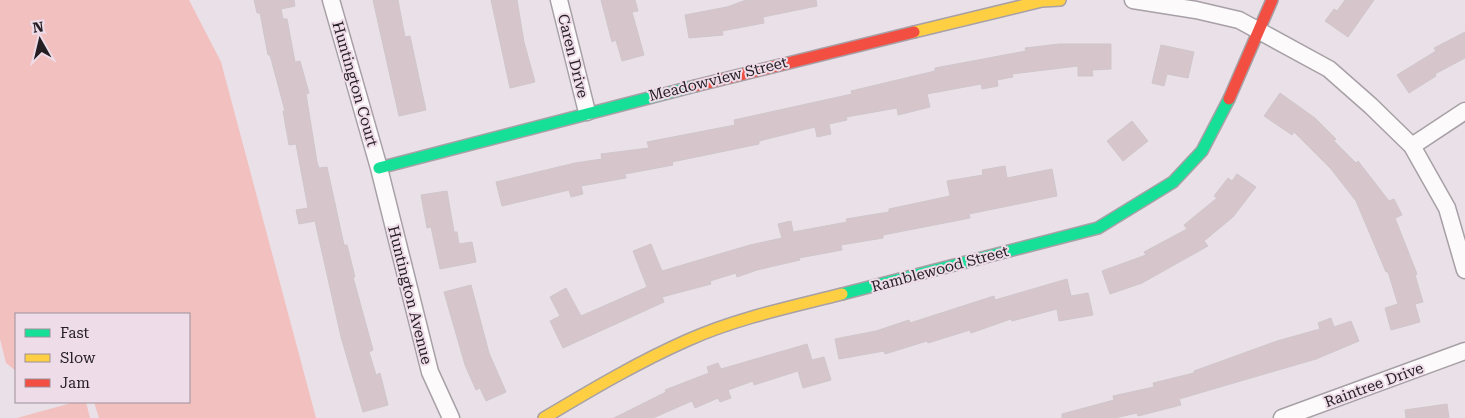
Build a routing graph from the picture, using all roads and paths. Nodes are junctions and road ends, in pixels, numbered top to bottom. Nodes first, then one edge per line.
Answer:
1 (331, 0) edge
2 (559, 0) edge
3 (1060, 0) edge
4 (1133, 0) edge
5 (1272, 0) edge
6 (1259, 32) junction
7 (1465, 111) edge
8 (587, 112) junction
9 (1412, 146) junction
10 (378, 168) junction
11 (1465, 270) edge
12 (1465, 351) edge
13 (451, 418) edge
14 (544, 418) edge
15 (1282, 418) edge

1 - 10 street, Huntington Court
2 - 8 street, Caren Drive
3 - 8 street, Meadowview Street
4 - 6 street
5 - 6 street, Ramblewood Street
6 - 9 street
6 - 14 street, Ramblewood Street
7 - 9 street
8 - 10 street, Meadowview Street
9 - 11 street
10 - 13 street, Huntington Avenue
12 - 15 street, Raintree Drive

